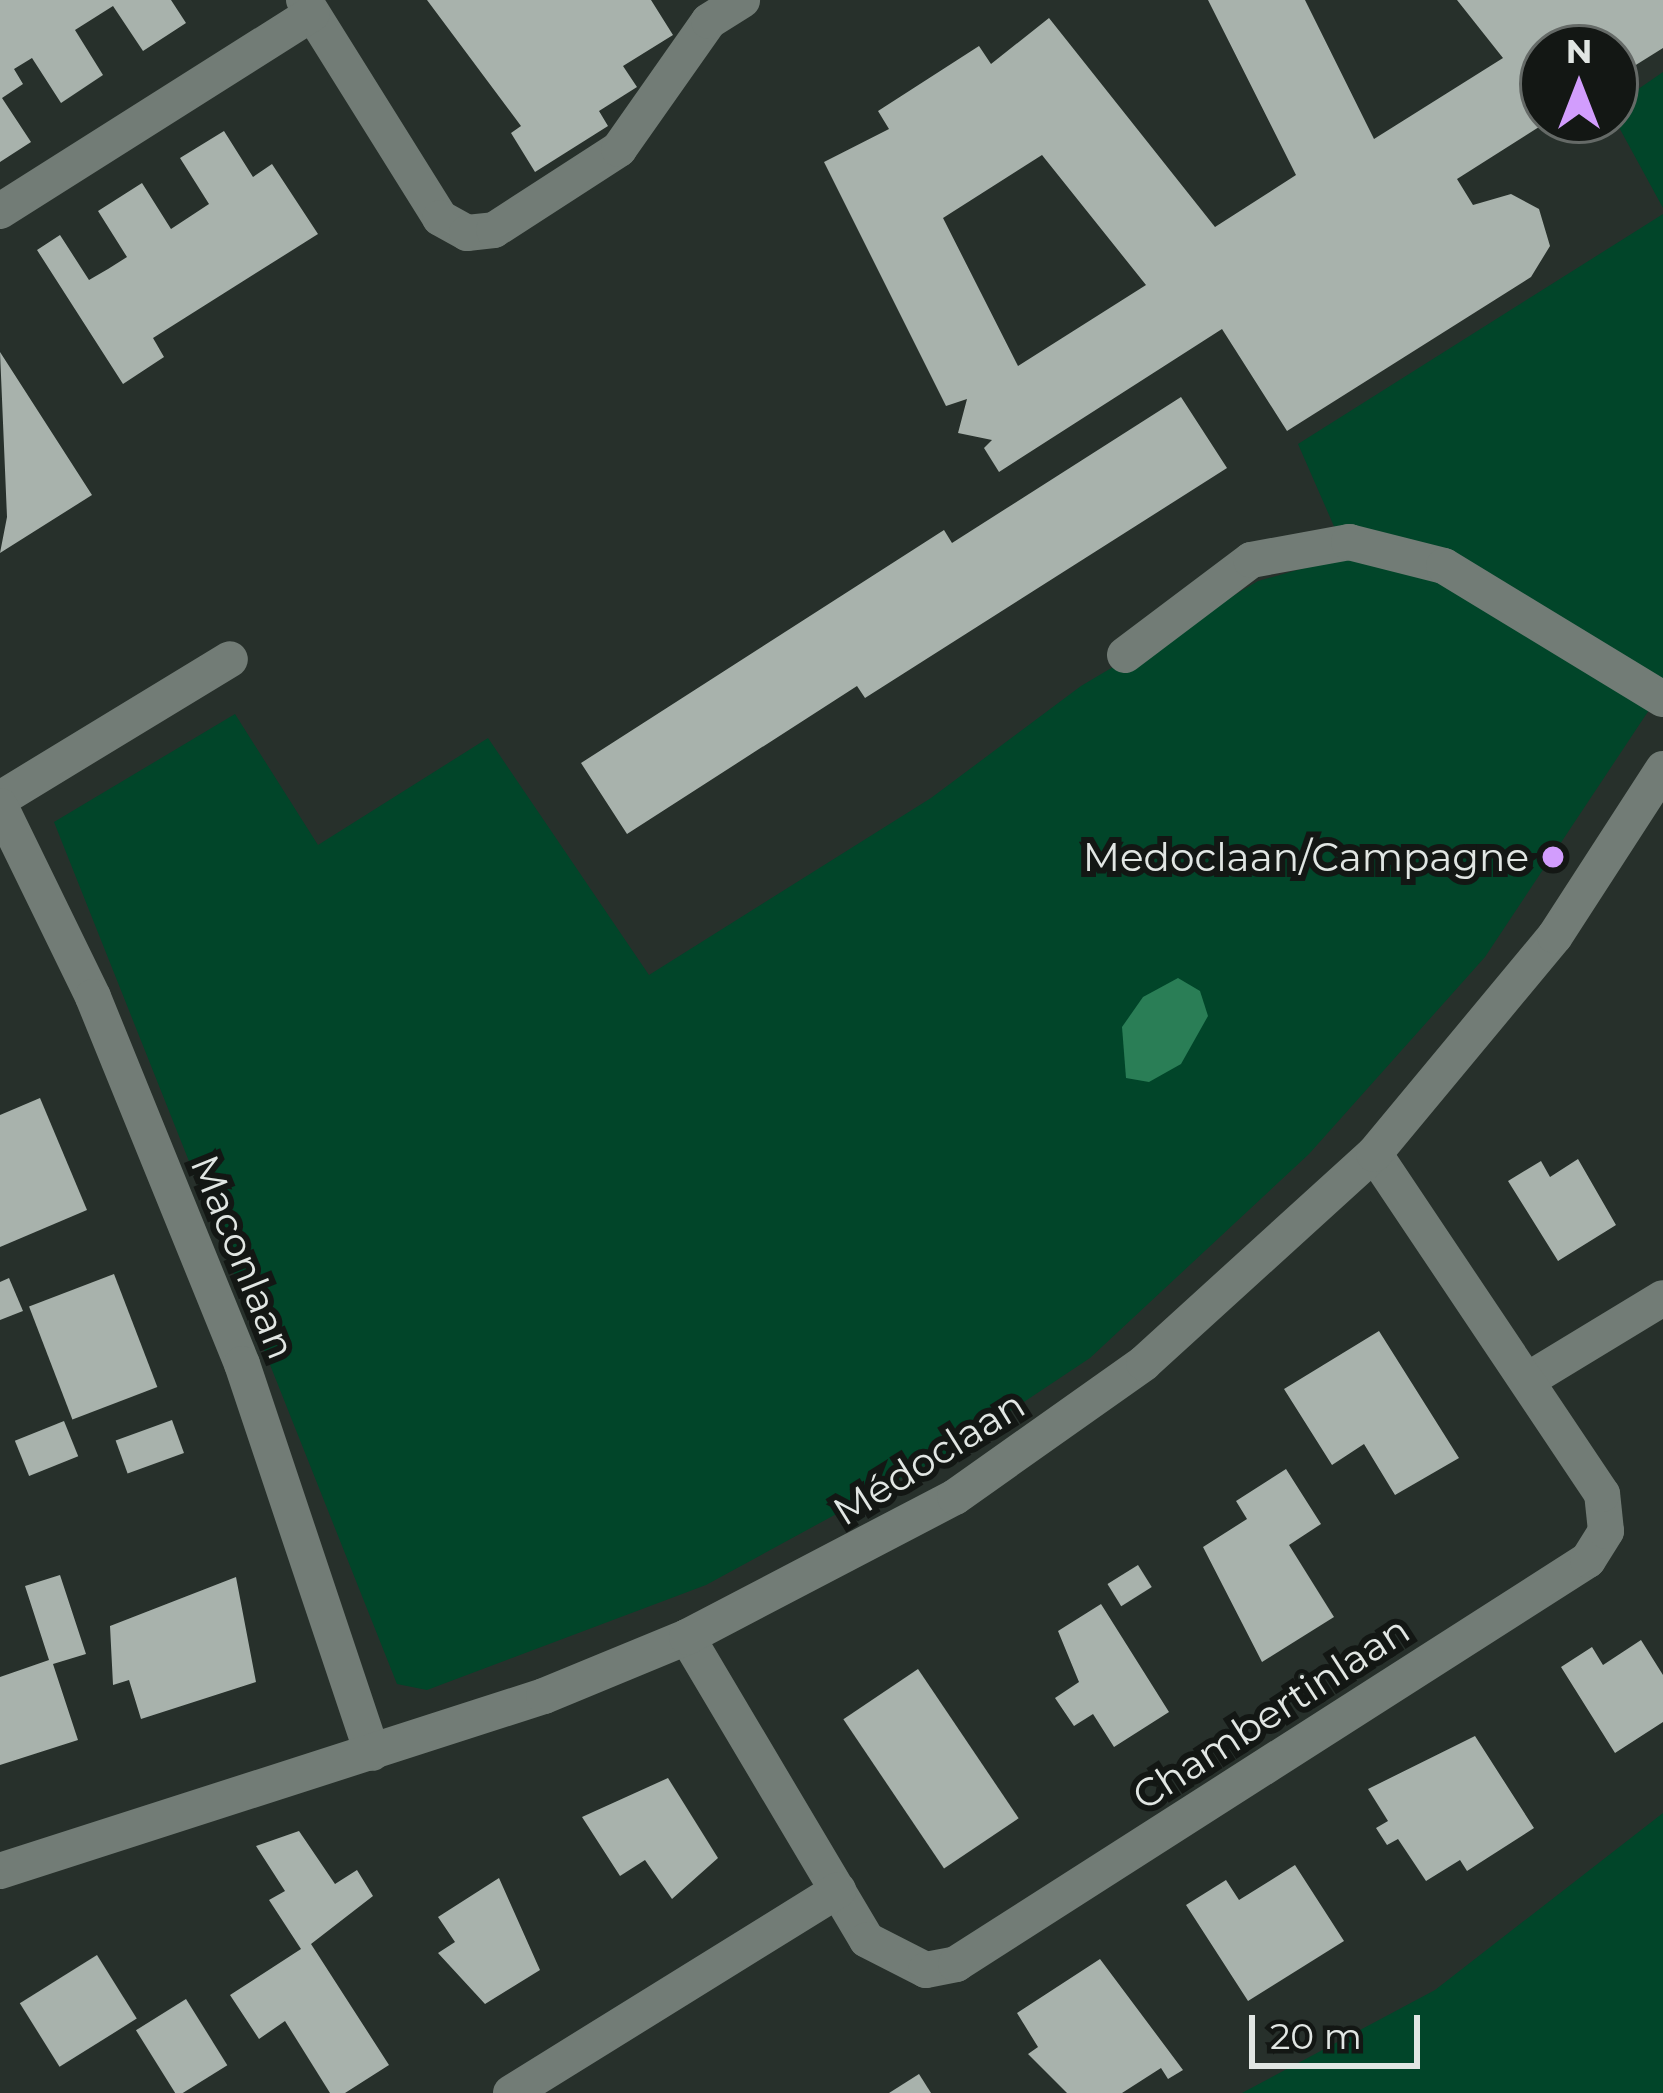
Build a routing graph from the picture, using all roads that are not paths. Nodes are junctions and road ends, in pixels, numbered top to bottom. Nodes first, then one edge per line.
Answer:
1 (742, 0) edge
2 (308, 7) edge
3 (0, 211) edge
4 (1125, 655) dead end
5 (230, 659) dead end
6 (1663, 699) edge
7 (1663, 769) edge
8 (0, 802) edge
9 (1374, 1154) junction
10 (1663, 1298) edge
11 (1531, 1378) junction
12 (687, 1636) junction
13 (372, 1753) junction
14 (0, 1871) edge
15 (838, 1890) junction
16 (511, 2093) edge

1 - 2 street
2 - 3 street
4 - 6 street
5 - 8 street
7 - 9 street, Médoclaan
8 - 13 street, Maconlaan
9 - 11 street, Chambertinlaan
9 - 12 street, Médoclaan
10 - 11 street
11 - 15 street, Chambertinlaan
12 - 13 street, Médoclaan
12 - 15 street, Chambertinlaan
13 - 14 street, Médoclaan
15 - 16 street

